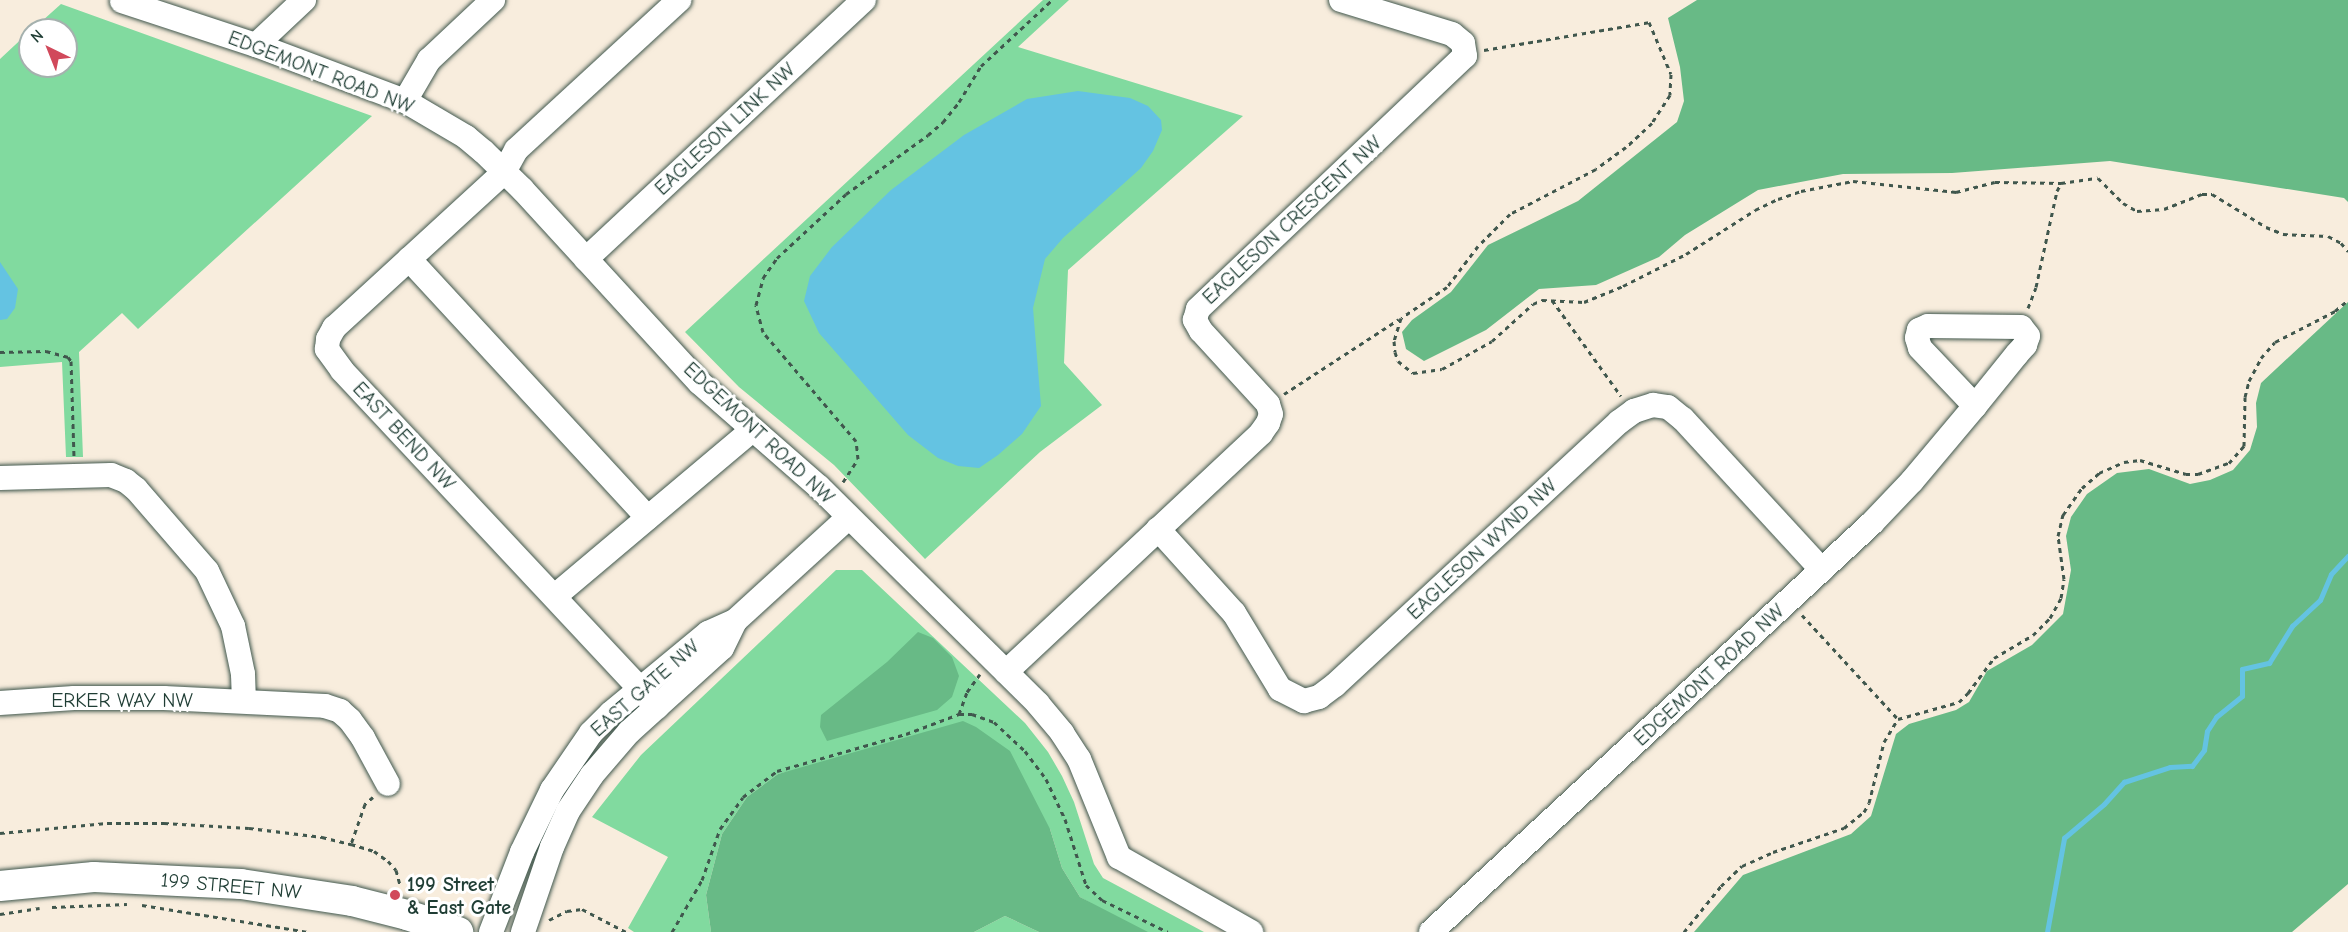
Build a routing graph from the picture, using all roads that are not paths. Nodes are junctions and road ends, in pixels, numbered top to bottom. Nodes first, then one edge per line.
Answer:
1 (304, 0) edge
2 (493, 0) edge
3 (679, 0) edge
4 (864, 0) edge
5 (1341, 0) edge
6 (133, 2) edge
7 (256, 45) junction
8 (405, 100) junction
9 (504, 172) junction
10 (409, 259) junction
11 (586, 259) junction
12 (1975, 406) junction
13 (752, 430) junction
14 (0, 478) edge
15 (849, 517) junction
16 (648, 518) junction
17 (1158, 530) junction
18 (1822, 570) junction
19 (555, 596) junction
20 (735, 621) junction
21 (1000, 667) junction
22 (640, 688) junction
23 (244, 701) junction
24 (0, 703) edge
25 (657, 707) junction
26 (388, 784) road end
27 (0, 886) edge
28 (533, 927) edge
29 (458, 932) edge
30 (491, 932) edge
31 (1251, 932) edge
32 (1431, 932) edge

1 - 7 street
2 - 8 street
3 - 9 street, EAST BEND NW
4 - 11 street, EAGLESON LINK NW
5 - 17 street, EAGLESON CRESCENT NW
6 - 7 street, EDGEMONT ROAD NW
7 - 8 street, EDGEMONT ROAD NW
8 - 9 street, EDGEMONT ROAD NW
9 - 10 street, EAST BEND NW
9 - 11 street, EDGEMONT ROAD NW
10 - 16 street
10 - 19 street, EAST BEND NW
11 - 13 street, EDGEMONT ROAD NW
12 - 12 street, EDGEMONT ROAD NW
12 - 18 street, EDGEMONT ROAD NW
13 - 15 street, EDGEMONT ROAD NW
13 - 16 street
14 - 23 street
15 - 20 street, EAST GATE NW
15 - 21 street, EDGEMONT ROAD NW
16 - 19 street
17 - 18 street, EAGLESON WYND NW
17 - 21 street
18 - 32 street, EDGEMONT ROAD NW
19 - 22 street, EAST BEND NW
20 - 22 street, EAST GATE NW
20 - 25 street, EAST GATE NW
21 - 31 street, EDGEMONT ROAD NW
22 - 25 street, EAST BEND NW
22 - 30 street, EAST GATE NW
23 - 24 street, ERKER WAY NW
23 - 26 street, ERKER WAY NW
25 - 28 street, EAST GATE NW
27 - 29 main road, 199 STREET NW

